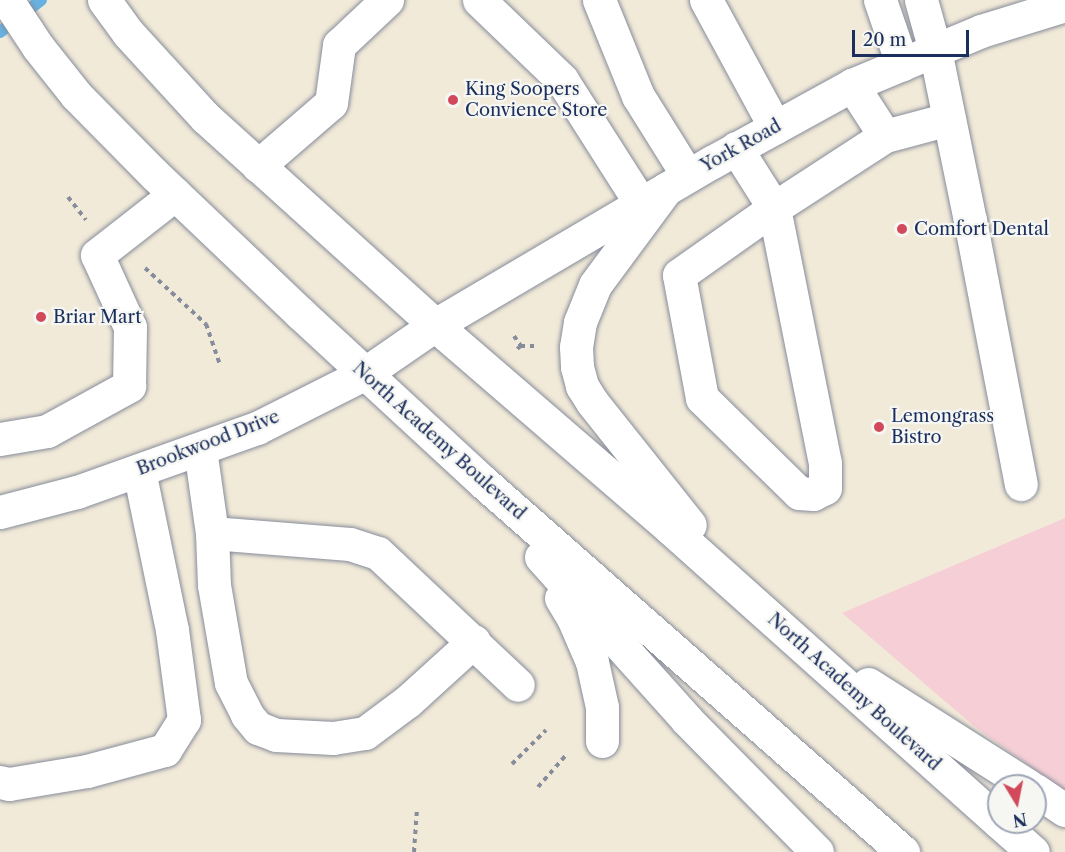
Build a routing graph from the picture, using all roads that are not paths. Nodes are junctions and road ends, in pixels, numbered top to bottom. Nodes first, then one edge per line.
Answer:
1 (7, 0) edge
2 (104, 0) edge
3 (387, 0) edge
4 (478, 0) edge
5 (599, 0) edge
6 (706, 0) edge
7 (880, 0) edge
8 (921, 0) edge
9 (1065, 5) edge
10 (935, 50) junction
11 (902, 64) junction
12 (852, 85) junction
13 (949, 119) junction
14 (775, 127) junction
15 (885, 136) junction
16 (736, 148) junction
17 (258, 166) junction
18 (165, 184) junction
19 (665, 190) junction
20 (774, 208) junction
21 (435, 326) junction
22 (364, 374) junction
23 (0, 439) edge
24 (200, 449) junction
25 (139, 470) junction
26 (483, 482) junction
27 (1021, 484) dead end
28 (0, 512) edge
29 (212, 533) junction
30 (522, 536) junction
31 (754, 603) junction
32 (789, 634) junction
33 (474, 641) junction
34 (518, 685) dead end
35 (588, 743) road end
36 (1010, 774) edge
37 (0, 782) edge
38 (1047, 798) edge
39 (1065, 810) edge
40 (987, 811) edge
41 (1013, 834) edge
42 (817, 852) edge
43 (903, 852) edge
44 (1033, 852) edge

1 - 18 main road, North Academy Boulevard
2 - 17 main road, North Academy Boulevard
3 - 17 main road
4 - 19 main road
5 - 19 main road
6 - 14 main road
7 - 11 main road
8 - 10 main road
9 - 10 main road, York Road
10 - 11 main road, York Road
10 - 13 main road
11 - 12 main road, York Road
12 - 14 main road, York Road
12 - 15 main road
13 - 15 main road
13 - 27 main road
14 - 16 main road, York Road
15 - 20 main road
16 - 19 main road, York Road
16 - 20 main road
17 - 21 main road, North Academy Boulevard
18 - 22 main road, North Academy Boulevard
18 - 23 main road
19 - 21 main road, York Road
19 - 31 main road
20 - 20 main road
21 - 22 main road, Brookwood Drive
21 - 31 main road, North Academy Boulevard
22 - 24 main road, Brookwood Drive
22 - 26 main road, North Academy Boulevard
24 - 25 main road, Brookwood Drive
24 - 29 main road
25 - 28 main road, Brookwood Drive
25 - 37 main road
26 - 30 main road
26 - 43 main road, North Academy Boulevard
29 - 33 main road
29 - 33 main road
30 - 35 main road
30 - 42 main road
31 - 32 main road, North Academy Boulevard
32 - 36 main road
32 - 40 main road, North Academy Boulevard
33 - 34 main road
38 - 39 main road
41 - 44 main road, North Academy Boulevard

